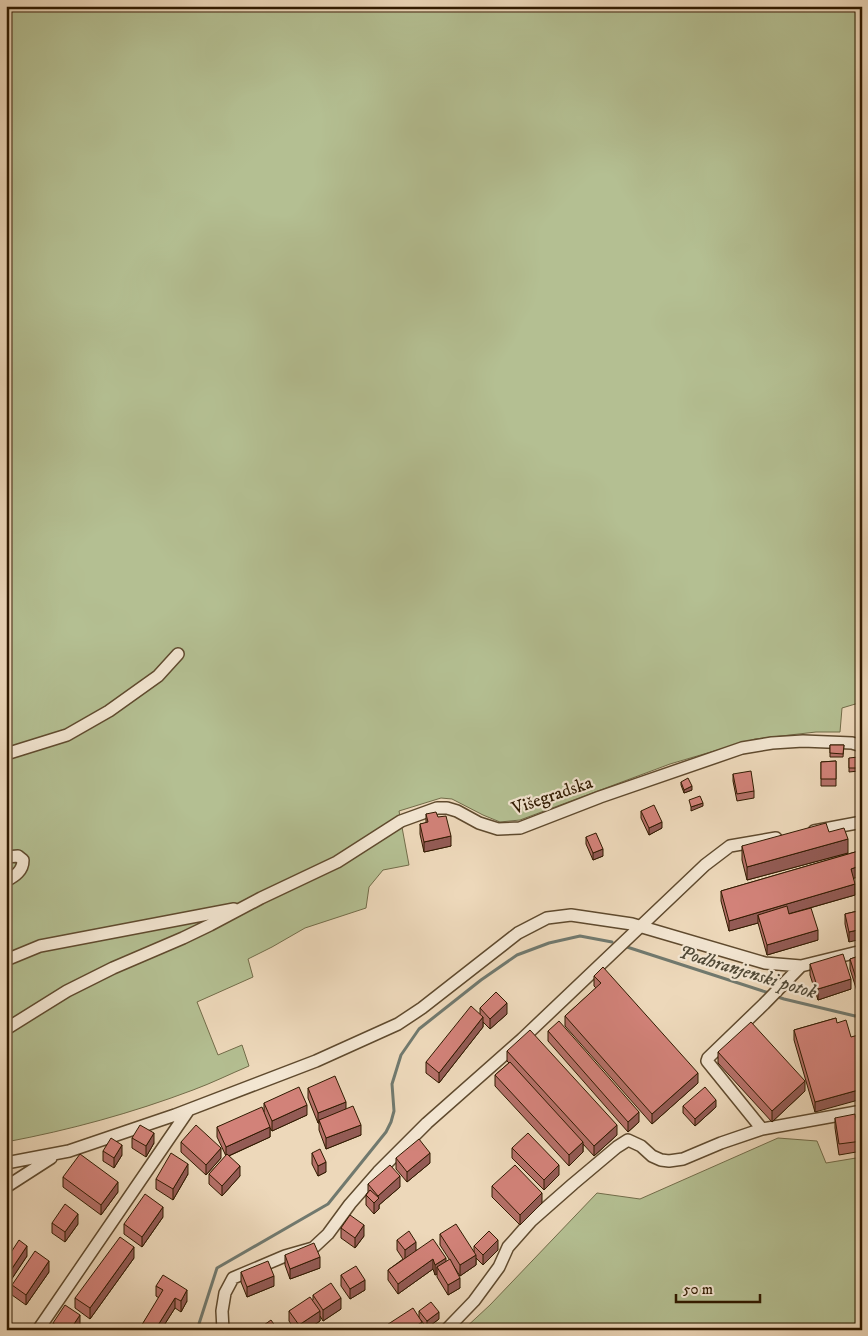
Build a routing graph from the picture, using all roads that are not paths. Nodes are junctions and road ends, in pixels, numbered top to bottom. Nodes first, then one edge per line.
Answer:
1 (178, 654) dead end
2 (862, 746) edge
3 (6, 754) edge
4 (862, 822) edge
5 (805, 833) edge
6 (786, 836) edge
7 (6, 857) edge
8 (6, 881) edge
9 (245, 906) junction
10 (640, 927) junction
11 (862, 951) edge
12 (6, 960) edge
13 (801, 966) junction
14 (6, 1029) edge
15 (188, 1110) junction
16 (862, 1111) edge
17 (762, 1129) junction
18 (56, 1154) junction
19 (6, 1163) edge
20 (6, 1187) edge
21 (38, 1330) edge
22 (223, 1330) edge
23 (446, 1330) edge

1 - 3 street
2 - 9 street, Višegradska
4 - 5 street
6 - 10 street
7 - 8 street
9 - 12 street
9 - 14 street
10 - 13 street
10 - 15 street
10 - 22 street
11 - 13 street
13 - 17 street
15 - 18 street
15 - 21 street
16 - 17 street
17 - 23 street
18 - 19 street
18 - 20 street

